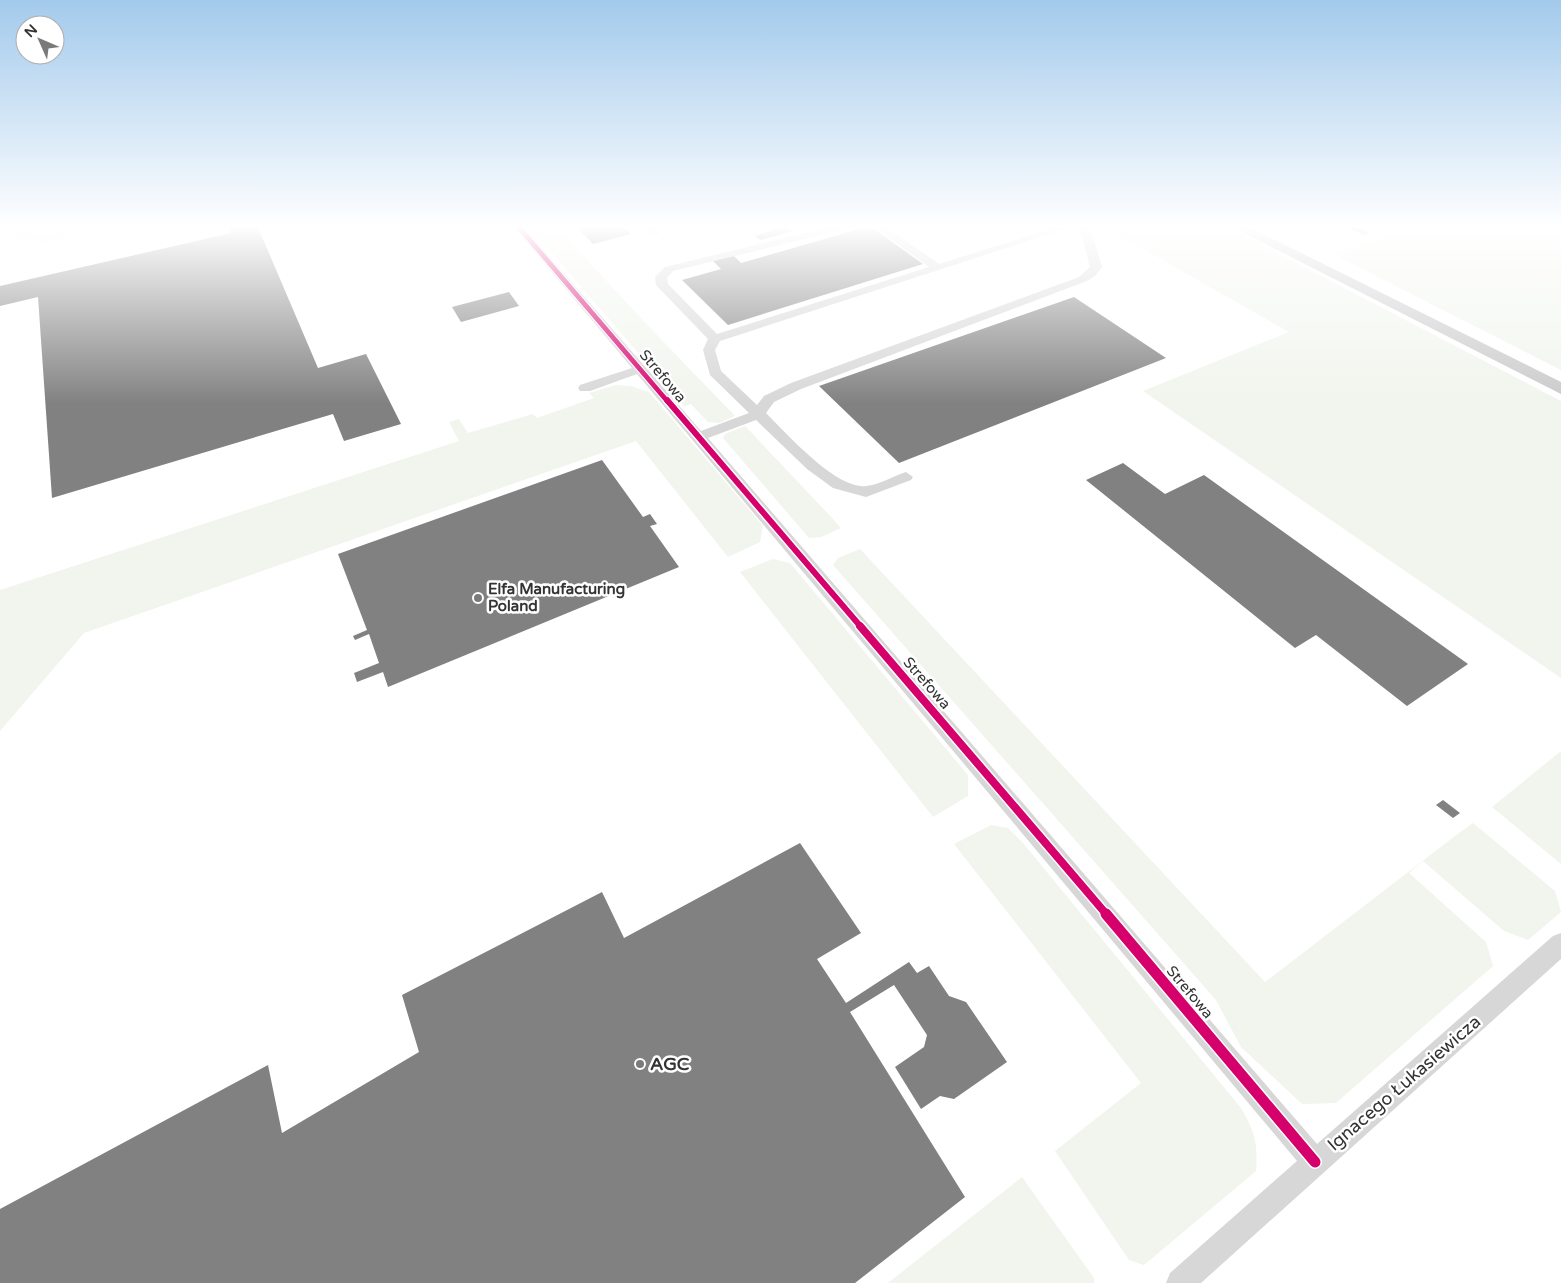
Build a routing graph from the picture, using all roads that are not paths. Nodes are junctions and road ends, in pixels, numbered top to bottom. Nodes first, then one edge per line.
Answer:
1 (569, 285) edge
2 (662, 285) edge
3 (886, 285) edge
4 (1067, 285) edge
5 (1355, 285) edge
6 (715, 340) junction
7 (640, 369) junction
8 (585, 388) dead end
9 (1561, 389) edge
10 (758, 414) junction
11 (698, 437) junction
12 (906, 477) dead end
13 (1561, 944) edge
14 (1315, 1162) junction
15 (1180, 1283) edge

1 - 7 street, Strefowa
2 - 6 street
3 - 6 street
4 - 10 street
5 - 9 main road
6 - 10 street
7 - 8 street
7 - 11 street, Strefowa
10 - 11 street
10 - 12 street
11 - 14 street, Strefowa
13 - 14 street, Ignacego Łukasiewicza
14 - 15 street, Ignacego Łukasiewicza

